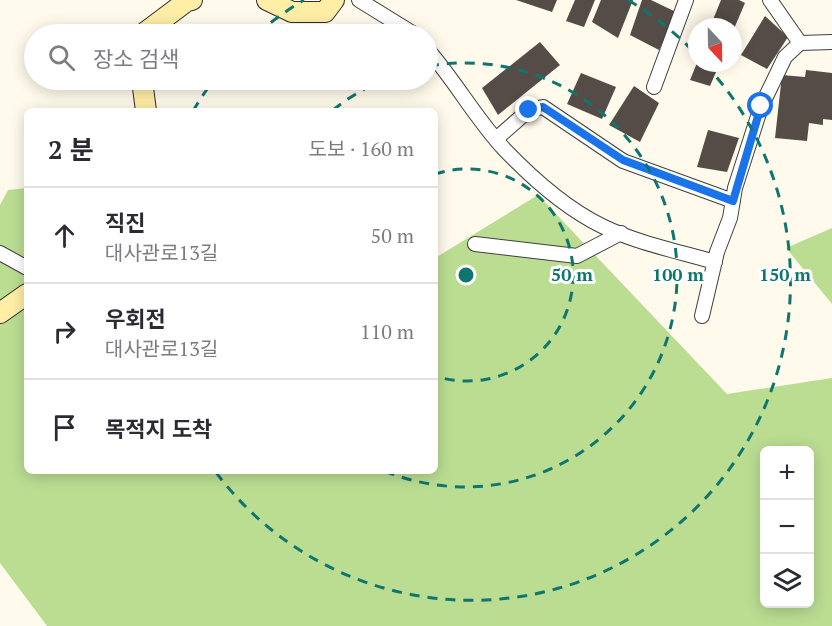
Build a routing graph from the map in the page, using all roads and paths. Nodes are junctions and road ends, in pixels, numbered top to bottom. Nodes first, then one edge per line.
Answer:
1 (192, 0) edge
2 (267, 0) edge
3 (334, 0) edge
4 (359, 0) edge
5 (686, 0) edge
6 (770, 0) edge
7 (156, 24) edge
8 (398, 24) edge
9 (832, 42) edge
10 (800, 43) junction
11 (438, 61) edge
12 (654, 87) dead end
13 (143, 90) edge
14 (146, 108) edge
15 (496, 139) junction
16 (733, 201) junction
17 (621, 234) junction
18 (475, 244) dead end
19 (0, 253) edge
20 (715, 262) junction
21 (24, 266) edge
22 (24, 296) edge
23 (0, 313) edge
24 (702, 316) dead end

1 - 7 main road
2 - 3 main road
4 - 8 street
5 - 12 street
6 - 10 street
9 - 10 street
10 - 16 street
11 - 15 street
13 - 14 main road
15 - 16 street
15 - 17 street
16 - 20 street
17 - 18 street
17 - 20 street
19 - 21 street
20 - 24 street
22 - 23 main road

